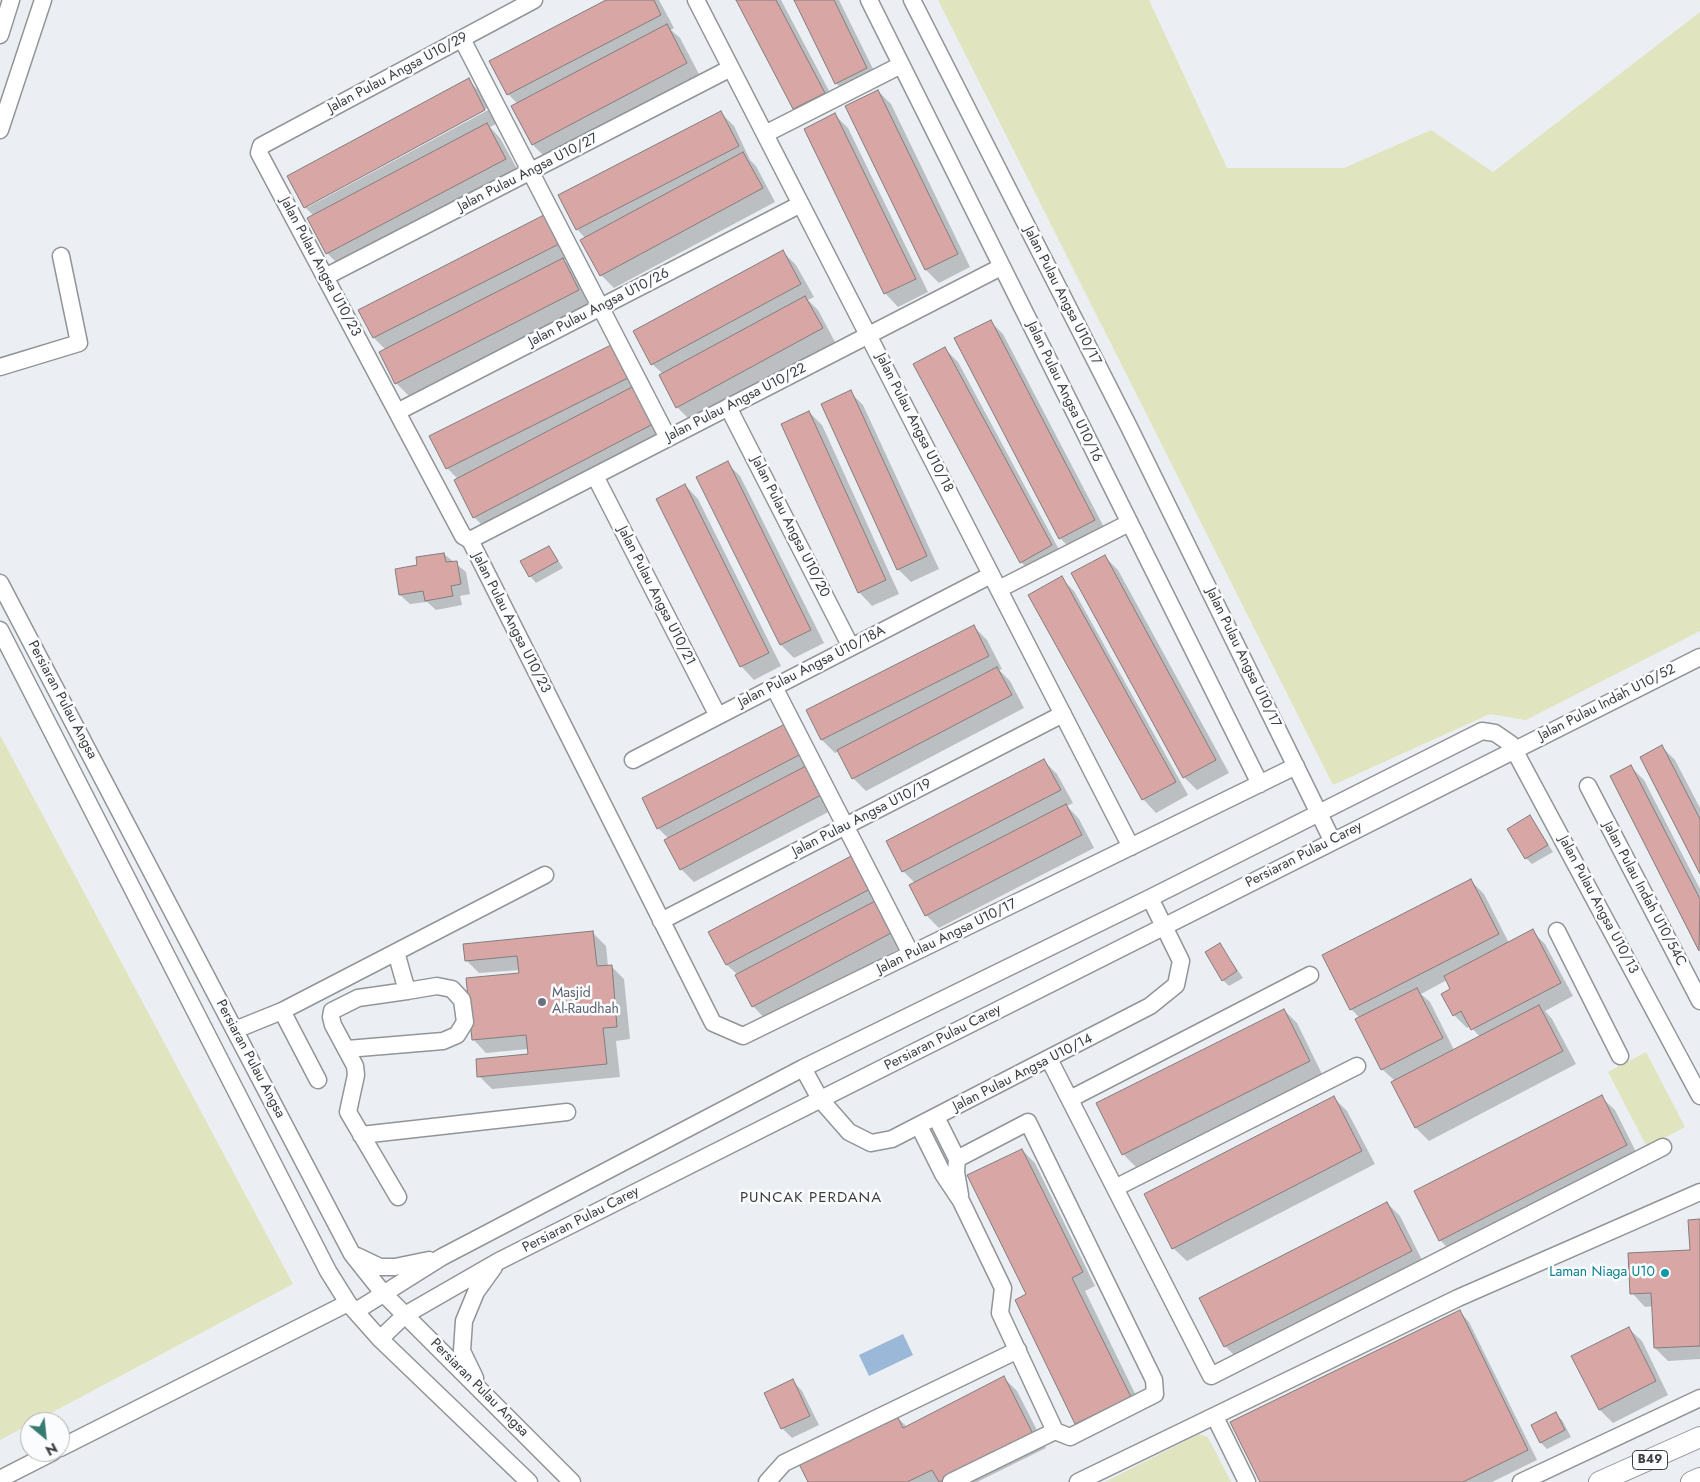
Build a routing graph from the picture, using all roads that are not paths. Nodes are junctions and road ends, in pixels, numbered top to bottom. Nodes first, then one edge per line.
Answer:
1 (11, 0) edge
2 (42, 0) edge
3 (534, 0) edge
4 (696, 0) edge
5 (869, 0) edge
6 (912, 0) edge
7 (0, 35) edge
8 (462, 39) junction
9 (901, 65) junction
10 (731, 68) junction
11 (0, 130) edge
12 (764, 134) junction
13 (261, 146) joint
14 (530, 172) junction
15 (801, 204) junction
16 (61, 256) dead end
17 (1001, 266) junction
18 (325, 277) junction
19 (600, 307) junction
20 (868, 335) junction
21 (0, 367) edge
22 (728, 407) junction
23 (397, 412) junction
24 (668, 438) junction
25 (595, 476) junction
26 (1129, 523) junction
27 (470, 540) junction
28 (991, 575) junction
29 (0, 583) edge
30 (999, 589) junction
31 (0, 630) edge
32 (851, 647) junction
33 (1700, 657) edge
34 (774, 687) junction
35 (1063, 714) junction
36 (718, 716) junction
37 (1514, 750) junction
38 (633, 760) dead end
39 (1296, 766) junction
40 (1260, 784) junction
41 (1588, 786) dead end
42 (1320, 814) junction
43 (846, 826) junction
44 (1332, 840) junction
45 (1132, 847) junction
46 (546, 875) dead end
47 (1150, 898) junction
48 (662, 921) junction
49 (1164, 926) junction
50 (1557, 931) dead end
51 (396, 952) junction
52 (911, 954) junction
53 (1310, 975) dead end
54 (407, 991) junction
55 (1700, 1001) edge
56 (282, 1011) junction
57 (235, 1030) junction
58 (743, 1036) joint
59 (347, 1050) junction
60 (1620, 1056) dead end
61 (1050, 1059) junction
62 (1357, 1066) dead end
63 (803, 1068) junction
64 (318, 1080) dead end
65 (1700, 1096) edge
66 (820, 1099) junction
67 (1070, 1099) junction
68 (567, 1112) dead end
69 (936, 1117) junction
70 (919, 1126) junction
71 (361, 1135) junction
72 (1663, 1147) dead end
73 (957, 1158) junction
74 (1116, 1188) junction
75 (1700, 1192) edge
76 (398, 1197) dead end
77 (961, 1201) junction
78 (352, 1254) junction
79 (442, 1257) junction
80 (499, 1262) junction
81 (383, 1293) junction
82 (352, 1307) junction
83 (405, 1315) junction
84 (380, 1339) junction
85 (1018, 1350) junction
86 (483, 1391) junction
87 (1700, 1398) edge
88 (1215, 1417) junction
89 (1055, 1431) junction
90 (1700, 1437) edge
91 (70, 1443) edge
92 (33, 1462) edge
93 (1700, 1478) edge
94 (0, 1479) edge
95 (529, 1482) edge
96 (572, 1482) edge
97 (767, 1482) edge
98 (952, 1482) edge
99 (1078, 1482) edge
100 (1247, 1482) edge
101 (1521, 1482) edge
102 (1599, 1482) edge
103 (1691, 1482) edge

1 - 7 street
2 - 11 street
3 - 8 street, Jalan Pulau Angsa U10/29
4 - 10 street, Jalan Pulau Angsa U10/18
5 - 9 street, Jalan Pulau Angsa U10/16
6 - 39 street, Jalan Pulau Angsa U10/17
8 - 13 street, Jalan Pulau Angsa U10/29
8 - 14 street
9 - 12 street
9 - 17 street, Jalan Pulau Angsa U10/16
10 - 12 street, Jalan Pulau Angsa U10/18
10 - 14 street, Jalan Pulau Angsa U10/27
12 - 15 street, Jalan Pulau Angsa U10/18
13 - 18 street, Jalan Pulau Angsa U10/23
14 - 18 street, Jalan Pulau Angsa U10/27
14 - 19 street
15 - 19 street, Jalan Pulau Angsa U10/26
15 - 20 street, Jalan Pulau Angsa U10/18
16 - 21 street
17 - 20 street, Jalan Pulau Angsa U10/22
17 - 26 street, Jalan Pulau Angsa U10/16
18 - 23 street, Jalan Pulau Angsa U10/23
19 - 23 street, Jalan Pulau Angsa U10/26
19 - 24 street
20 - 22 street, Jalan Pulau Angsa U10/22
20 - 28 street, Jalan Pulau Angsa U10/18
22 - 24 street, Jalan Pulau Angsa U10/22
22 - 32 street, Jalan Pulau Angsa U10/20
23 - 27 street, Jalan Pulau Angsa U10/23
24 - 25 street, Jalan Pulau Angsa U10/22
25 - 27 street, Jalan Pulau Angsa U10/22
25 - 36 street, Jalan Pulau Angsa U10/21
26 - 30 street
26 - 40 street, Jalan Pulau Angsa U10/16
27 - 48 street, Jalan Pulau Angsa U10/23
28 - 30 street, Jalan Pulau Angsa U10/18
28 - 32 street, Jalan Pulau Angsa U10/18A
29 - 57 street, Persiaran Pulau Angsa
30 - 35 street, Jalan Pulau Angsa U10/18
31 - 82 street, Persiaran Pulau Angsa
32 - 34 street, Jalan Pulau Angsa U10/18A
33 - 37 street, Jalan Pulau Indah U10/52
34 - 36 street, Jalan Pulau Angsa U10/18A
34 - 43 street
35 - 43 street, Jalan Pulau Angsa U10/19
35 - 45 street, Jalan Pulau Angsa U10/18
36 - 38 street, Jalan Pulau Angsa U10/18A
37 - 42 street, Jalan Pulau Angsa U10/13
37 - 44 street, Persiaran Pulau Carey
37 - 65 street, Jalan Pulau Angsa U10/13
39 - 40 street, Jalan Pulau Angsa U10/17
39 - 42 street
40 - 45 street, Jalan Pulau Angsa U10/17
41 - 55 street, Jalan Pulau Indah U10/54C
42 - 44 street
42 - 47 street
43 - 48 street, Jalan Pulau Angsa U10/19
43 - 52 street
44 - 49 street, Persiaran Pulau Carey
45 - 52 street, Jalan Pulau Angsa U10/17
46 - 51 street
47 - 49 street, Jalan Pulau Angsa U10/14
47 - 63 street
48 - 58 street, Jalan Pulau Angsa U10/23
49 - 61 street, Jalan Pulau Angsa U10/14
49 - 66 street, Persiaran Pulau Carey
50 - 60 street
51 - 54 street
51 - 56 street
52 - 58 street, Jalan Pulau Angsa U10/17
53 - 67 street
54 - 59 street
54 - 59 street
56 - 57 street
56 - 64 street
57 - 78 street, Persiaran Pulau Angsa
59 - 71 street
61 - 67 street
61 - 69 street, Jalan Pulau Angsa U10/14
62 - 74 street
63 - 66 street, Jalan Pulau Angsa U10/14
63 - 79 street
66 - 70 street, Jalan Pulau Angsa U10/14
66 - 80 street, Persiaran Pulau Carey
67 - 74 street
68 - 71 street
69 - 70 street, Jalan Pulau Angsa U10/14
69 - 73 street
70 - 77 street
71 - 76 street
72 - 74 street
73 - 77 street
73 - 89 street
75 - 88 street
77 - 85 street
78 - 79 street
78 - 81 street, Persiaran Pulau Angsa
79 - 81 street
80 - 83 street, Persiaran Pulau Carey
80 - 86 street
81 - 82 street
81 - 83 street, Persiaran Pulau Angsa
82 - 84 street, Persiaran Pulau Angsa
82 - 91 street
83 - 84 street, Persiaran Pulau Carey
83 - 86 street, Persiaran Pulau Angsa
84 - 95 street, Persiaran Pulau Angsa
85 - 89 street
85 - 97 street
86 - 96 street, Persiaran Pulau Angsa
87 - 101 street
88 - 99 street
88 - 100 street
89 - 98 street
90 - 102 main road, B49
92 - 94 street
93 - 103 main road

